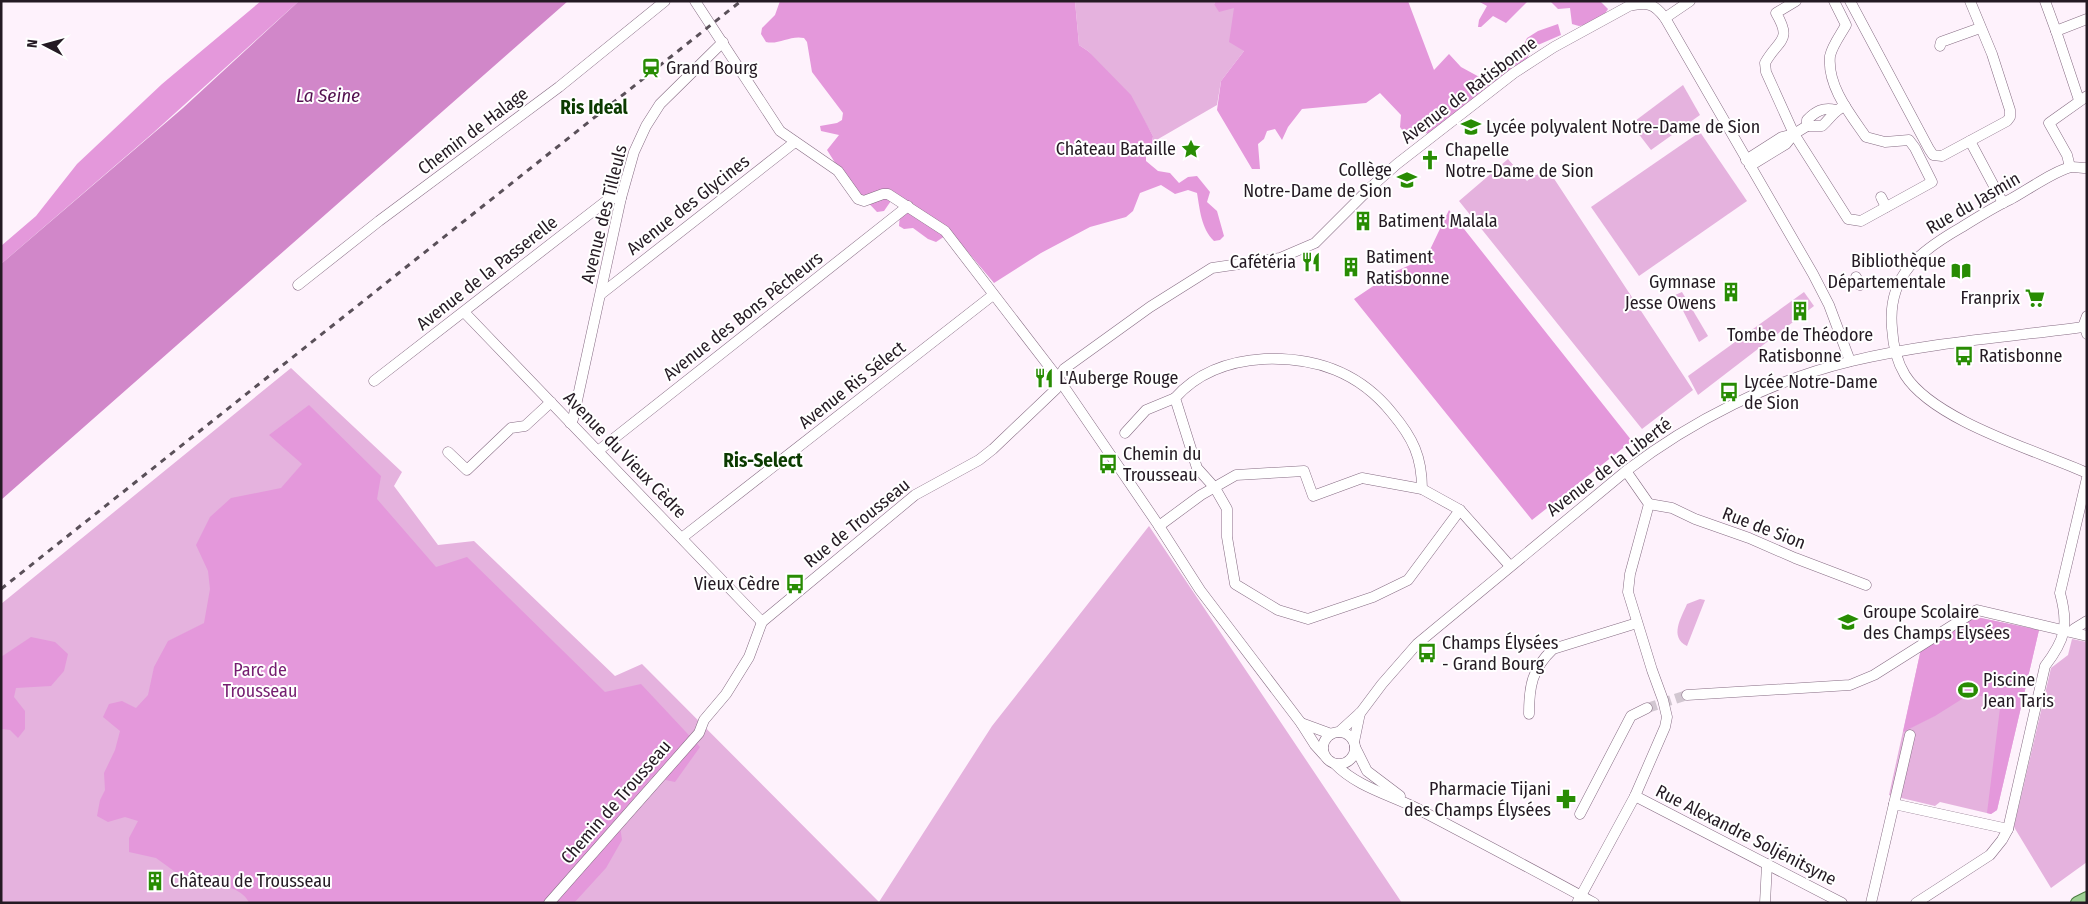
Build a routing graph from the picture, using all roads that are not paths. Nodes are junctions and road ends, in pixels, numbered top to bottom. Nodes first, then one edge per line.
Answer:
1 (665, 1) edge
2 (695, 1) edge
3 (1690, 1) edge
4 (1796, 1) edge
5 (1834, 1) edge
6 (1850, 1) edge
7 (1970, 1) edge
8 (2045, 1) edge
9 (1666, 18) junction
10 (2087, 19) edge
11 (1980, 28) junction
12 (2056, 31) junction
13 (723, 42) junction
14 (1940, 46) dead end
15 (2083, 98) edge
16 (1840, 108) junction
17 (1807, 126) junction
18 (1794, 134) junction
19 (796, 142) junction
20 (1970, 142) junction
21 (1748, 163) junction
22 (2070, 167) junction
23 (2087, 168) edge
24 (1881, 197) dead end
25 (621, 198) junction
26 (2003, 203) junction
27 (908, 206) junction
28 (1886, 207) junction
29 (298, 285) dead end
30 (601, 294) junction
31 (993, 295) junction
32 (464, 312) junction
33 (2087, 316) edge
34 (2085, 331) edge
35 (1895, 352) junction
36 (1850, 361) junction
37 (1058, 378) junction
38 (374, 381) dead end
39 (1175, 398) junction
40 (551, 402) junction
41 (570, 423) junction
42 (1125, 433) dead end
43 (598, 451) junction
44 (448, 452) dead end
45 (1626, 470) junction
46 (2087, 473) edge
47 (2087, 478) edge
48 (1215, 488) junction
49 (1422, 489) junction
50 (1649, 504) junction
51 (1460, 510) junction
52 (1159, 526) junction
53 (683, 538) junction
54 (1510, 566) junction
55 (1866, 585) dead end
56 (2087, 620) edge
57 (762, 622) junction
58 (1637, 622) junction
59 (2069, 630) junction
60 (2087, 636) edge
61 (1687, 695) tunnel mouth
62 (1647, 708) tunnel mouth
63 (1361, 712) junction
64 (1529, 714) dead end
65 (704, 720) joint
66 (1301, 723) junction
67 (1335, 733) junction
68 (1910, 735) dead end
69 (1354, 744) junction
70 (1324, 755) junction
71 (1335, 764) junction
72 (1635, 796) junction
73 (1894, 804) junction
74 (1416, 808) junction
75 (1580, 814) dead end
76 (2008, 828) junction
77 (1767, 864) junction
78 (2087, 898) edge
79 (1579, 899) edge
80 (549, 903) edge
81 (1594, 903) edge
82 (1765, 903) edge
83 (1842, 903) edge
84 (1871, 903) edge
85 (1916, 903) edge
86 (2077, 903) edge

1 - 29 street, Chemin de Halage
2 - 13 street
3 - 9 street
4 - 18 street
5 - 16 street
6 - 20 street
7 - 11 street
8 - 12 street
9 - 21 street, Avenue de Ratisbonne
9 - 37 street, Avenue de Ratisbonne
10 - 12 street
11 - 14 street
11 - 20 street
12 - 15 street
13 - 19 street
13 - 25 street, Avenue des Tilleuls
15 - 22 street
16 - 17 street
16 - 17 street
16 - 28 street
17 - 18 street
18 - 21 street
18 - 28 street
19 - 27 street
19 - 30 street, Avenue des Glycines
20 - 26 street
21 - 36 street, Avenue de Ratisbonne
22 - 23 street
22 - 26 street, Rue du Jasmin
24 - 28 street
25 - 30 street, Avenue des Tilleuls
25 - 32 street, Avenue de la Passerelle
26 - 35 street, Rue du Jasmin
27 - 31 street
27 - 43 street, Avenue des Bons Pêcheurs
30 - 41 street, Avenue des Tilleuls
31 - 37 street
31 - 53 street, Avenue Ris Sélect
32 - 38 street, Avenue de la Passerelle
32 - 40 street, Avenue du Vieux Cèdre
33 - 34 street
34 - 35 street, Avenue de la Liberté
35 - 36 street, Avenue de la Liberté
35 - 46 street, Rue du Jasmin
36 - 45 street, Avenue de la Liberté
37 - 52 street
37 - 57 street, Rue de Trousseau
39 - 42 street
39 - 48 street
39 - 49 street
40 - 41 street, Avenue du Vieux Cèdre
40 - 44 street
41 - 43 street, Avenue du Vieux Cèdre
43 - 53 street, Avenue du Vieux Cèdre
45 - 50 street
45 - 54 street, Avenue de la Liberté
47 - 59 street
48 - 49 street
48 - 51 street
48 - 52 street
49 - 51 street
50 - 55 street, Rue de Sion
50 - 58 street
51 - 54 street
52 - 66 street
53 - 57 street, Avenue du Vieux Cèdre
54 - 63 street, Avenue de la Liberté
56 - 59 street
57 - 65 street, Rue de Trousseau
58 - 64 street
58 - 72 street
59 - 60 street
59 - 61 street
59 - 76 street
62 - 75 street
63 - 67 street, Avenue de la Liberté
63 - 69 street, Avenue de la Liberté
65 - 80 street, Chemin de Trousseau
66 - 67 street
66 - 70 street
67 - 69 street
67 - 70 street
68 - 73 street
69 - 71 street
69 - 74 street
70 - 71 street
71 - 74 street
72 - 77 street, Rue Alexandre Soljénitsyne
72 - 79 street
73 - 76 street
73 - 84 street
74 - 79 street
76 - 85 street
77 - 82 street
77 - 83 street, Rue Alexandre Soljénitsyne
78 - 86 main road
79 - 81 street

